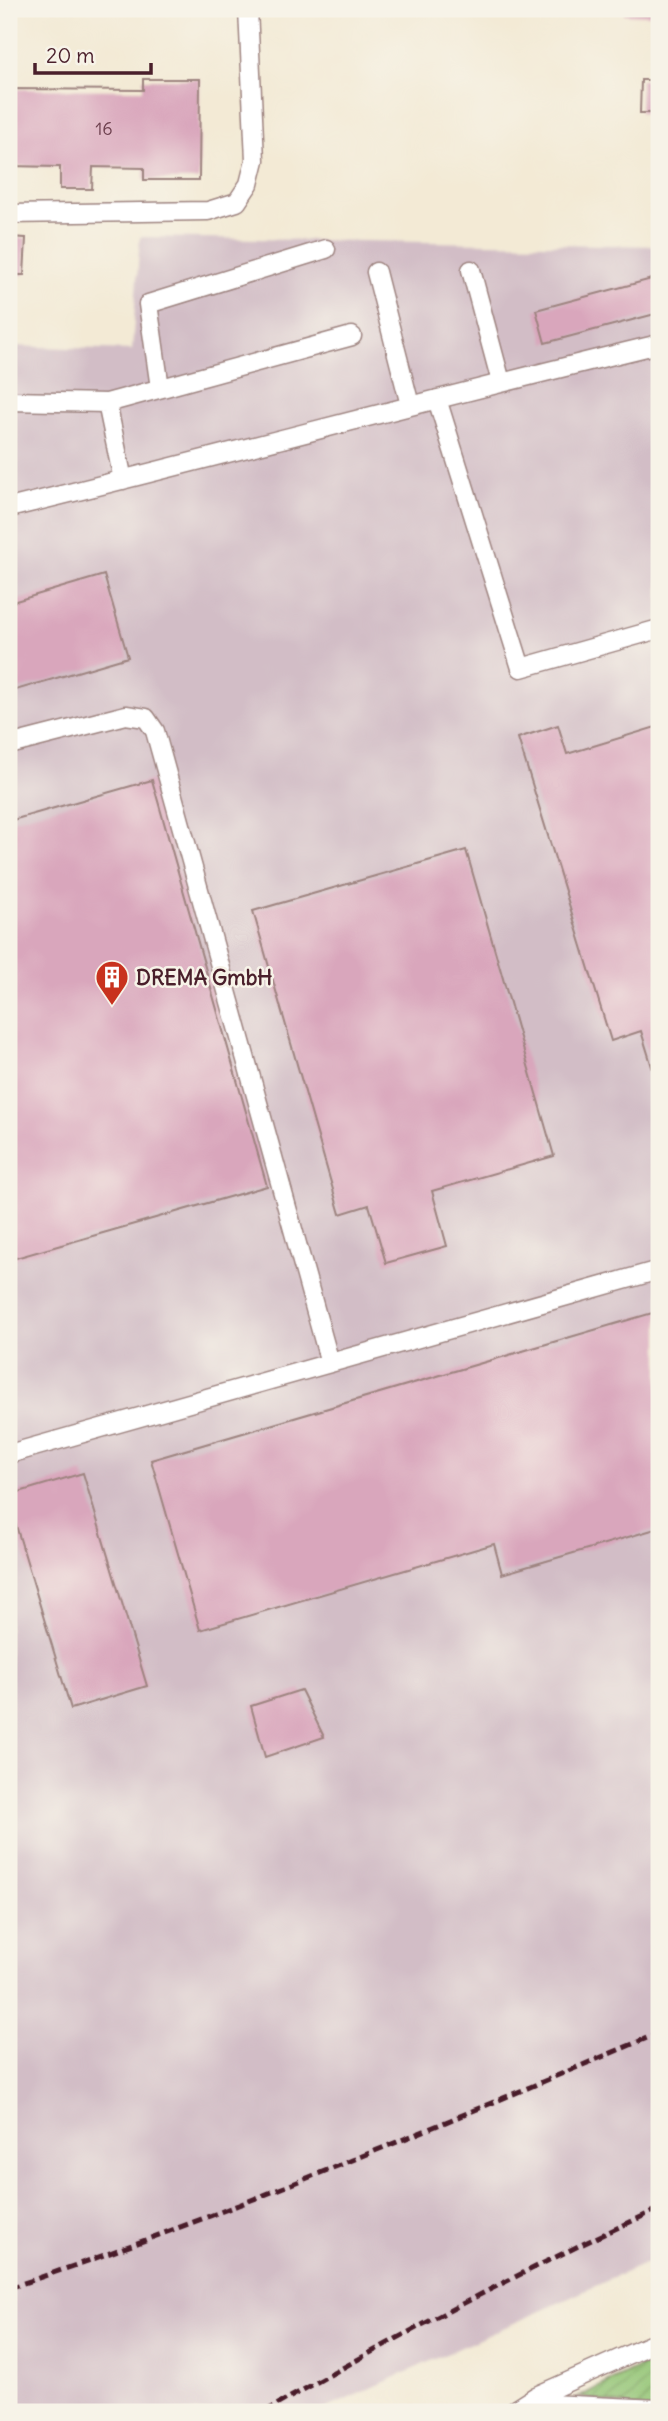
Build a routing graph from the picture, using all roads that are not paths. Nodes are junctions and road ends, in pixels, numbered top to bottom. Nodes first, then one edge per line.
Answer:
1 (248, 9) edge
2 (9, 214) edge
3 (326, 249) dead end
4 (471, 270) dead end
5 (376, 272) dead end
6 (352, 336) dead end
7 (659, 344) edge
8 (501, 382) junction
9 (160, 388) junction
10 (437, 399) junction
11 (9, 401) edge
12 (107, 403) junction
13 (410, 405) junction
14 (123, 480) junction
15 (9, 508) edge
16 (659, 629) edge
17 (9, 745) edge
18 (659, 1270) edge
19 (330, 1363) junction
20 (9, 1454) edge
21 (659, 2341) edge
22 (518, 2408) edge
23 (659, 2409) edge

1 - 2 lane
3 - 9 lane
4 - 8 lane
5 - 13 lane
6 - 9 lane
7 - 8 lane
8 - 10 lane
9 - 12 lane
10 - 13 lane
10 - 16 lane
11 - 12 lane
12 - 14 lane
13 - 14 lane
14 - 15 lane
17 - 19 lane
18 - 19 lane
19 - 20 lane
21 - 22 lane
22 - 23 lane

